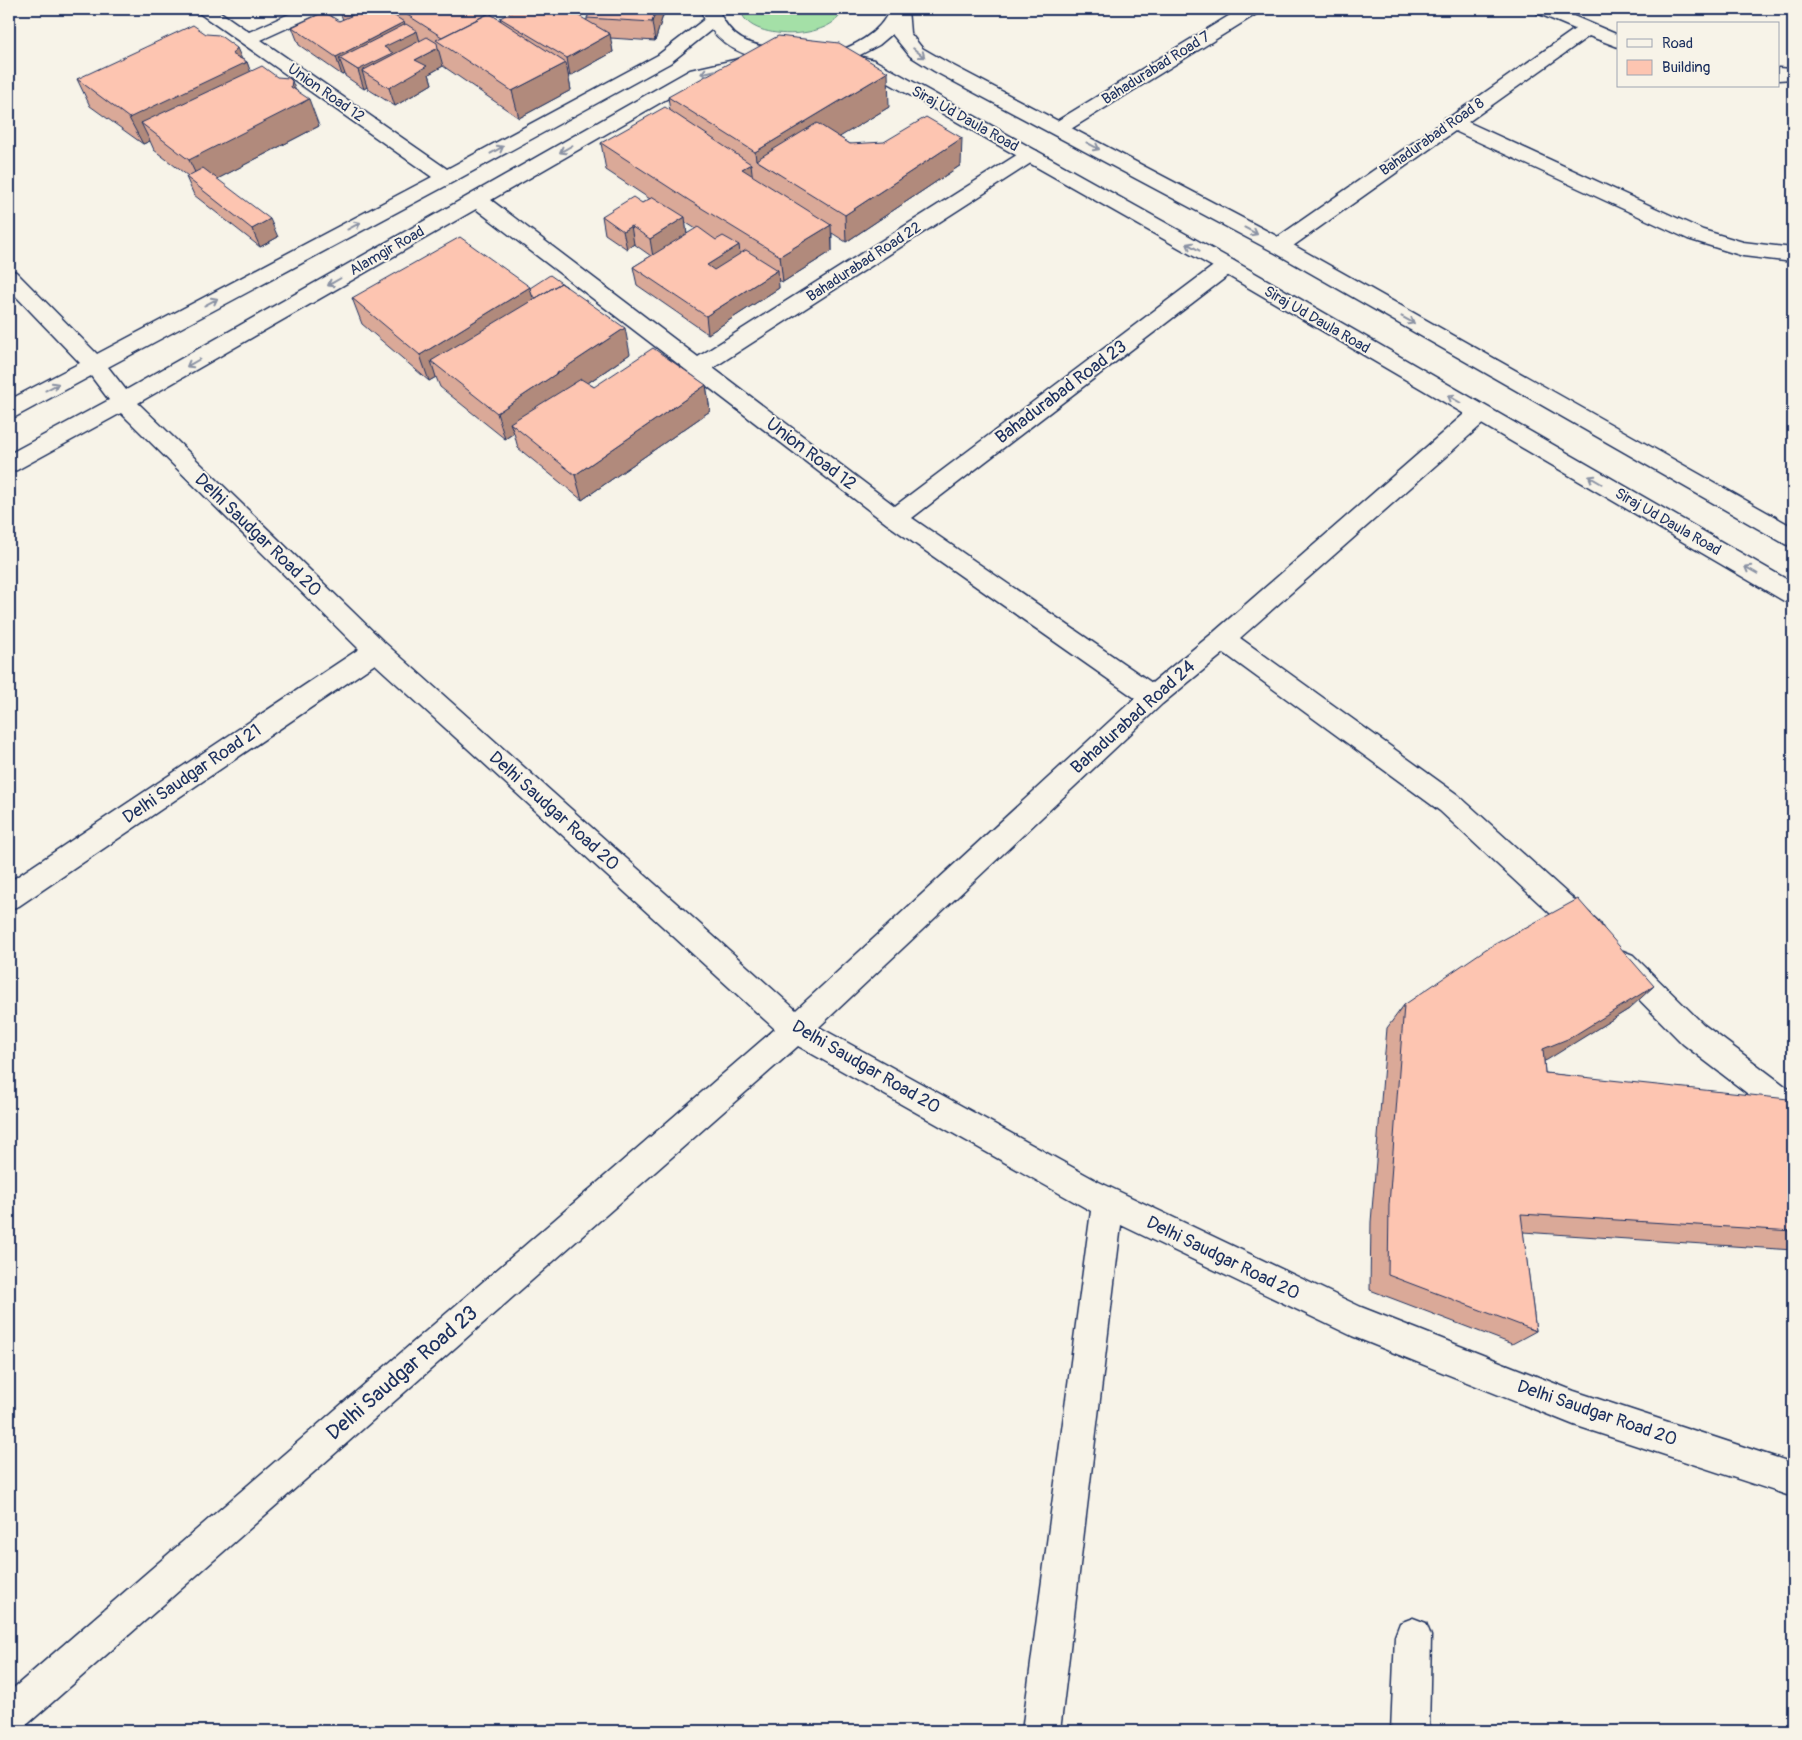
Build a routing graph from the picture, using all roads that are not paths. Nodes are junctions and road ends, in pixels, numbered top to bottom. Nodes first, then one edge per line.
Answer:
1 (205, 9) edge
2 (314, 9) edge
3 (1252, 9) edge
4 (1543, 9) edge
5 (899, 10) edge
6 (711, 15) edge
7 (1587, 29) junction
8 (248, 39) junction
9 (1617, 42) edge
10 (772, 56) junction
11 (821, 58) junction
12 (1780, 74) edge
13 (1793, 74) edge
14 (1452, 122) junction
15 (1060, 128) junction
16 (1030, 155) junction
17 (446, 178) junction
18 (477, 200) junction
19 (1279, 246) junction
20 (1793, 255) edge
21 (1227, 266) junction
22 (9, 277) edge
23 (1363, 320) junction
24 (94, 364) junction
25 (697, 368) junction
26 (123, 402) junction
27 (9, 410) edge
28 (1479, 414) junction
29 (9, 464) edge
30 (895, 518) junction
31 (1793, 538) edge
32 (1793, 594) edge
33 (1222, 639) junction
34 (376, 650) junction
35 (1153, 697) junction
36 (9, 897) edge
37 (796, 1029) junction
38 (1793, 1110) edge
39 (1108, 1203) junction
40 (1793, 1480) edge
41 (1413, 1636) dead end
42 (9, 1716) edge
43 (1041, 1731) edge
44 (1410, 1731) edge

1 - 8 street, Union Road 12
2 - 8 street
3 - 15 street, Bahadurabad Road 7
4 - 7 street
5 - 11 street
5 -> 15 street, Siraj Ud Daula Road
6 - 10 street
17 -> 6 street
7 - 9 street
7 - 14 street, Bahadurabad Road 8
8 - 17 street, Union Road 12
10 - 11 street, Siraj Ud Daula Road
10 -> 18 street, Alamgir Road
11 - 16 street, Siraj Ud Daula Road
12 - 13 street
14 - 19 street, Bahadurabad Road 8
14 - 20 street
15 -> 19 street, Siraj Ud Daula Road
21 -> 16 street, Siraj Ud Daula Road
16 - 25 street, Bahadurabad Road 22
24 -> 17 street
18 - 25 street, Union Road 12
18 -> 26 street, Alamgir Road
19 - 23 street, Siraj Ud Daula Road
21 - 23 street, Siraj Ud Daula Road
21 - 30 street, Bahadurabad Road 23
22 - 24 street, Delhi Saudgar Road 20
28 -> 23 street, Siraj Ud Daula Road
23 -> 31 street, Siraj Ud Daula Road
24 - 26 street, Delhi Saudgar Road 20
27 -> 24 street
25 - 30 street, Union Road 12
26 - 29 street, Alamgir Road
26 - 34 street, Delhi Saudgar Road 20
32 -> 28 street, Siraj Ud Daula Road
28 - 33 street, Bahadurabad Road 24
30 - 35 street, Union Road 12
33 - 35 street, Bahadurabad Road 24
33 - 38 street
34 - 36 street, Delhi Saudgar Road 21
34 - 37 street, Delhi Saudgar Road 20
35 - 37 street, Bahadurabad Road 24
37 - 39 street, Delhi Saudgar Road 20
37 - 42 street, Delhi Saudgar Road 23
39 - 40 street, Delhi Saudgar Road 20
39 - 43 street
41 - 44 street

